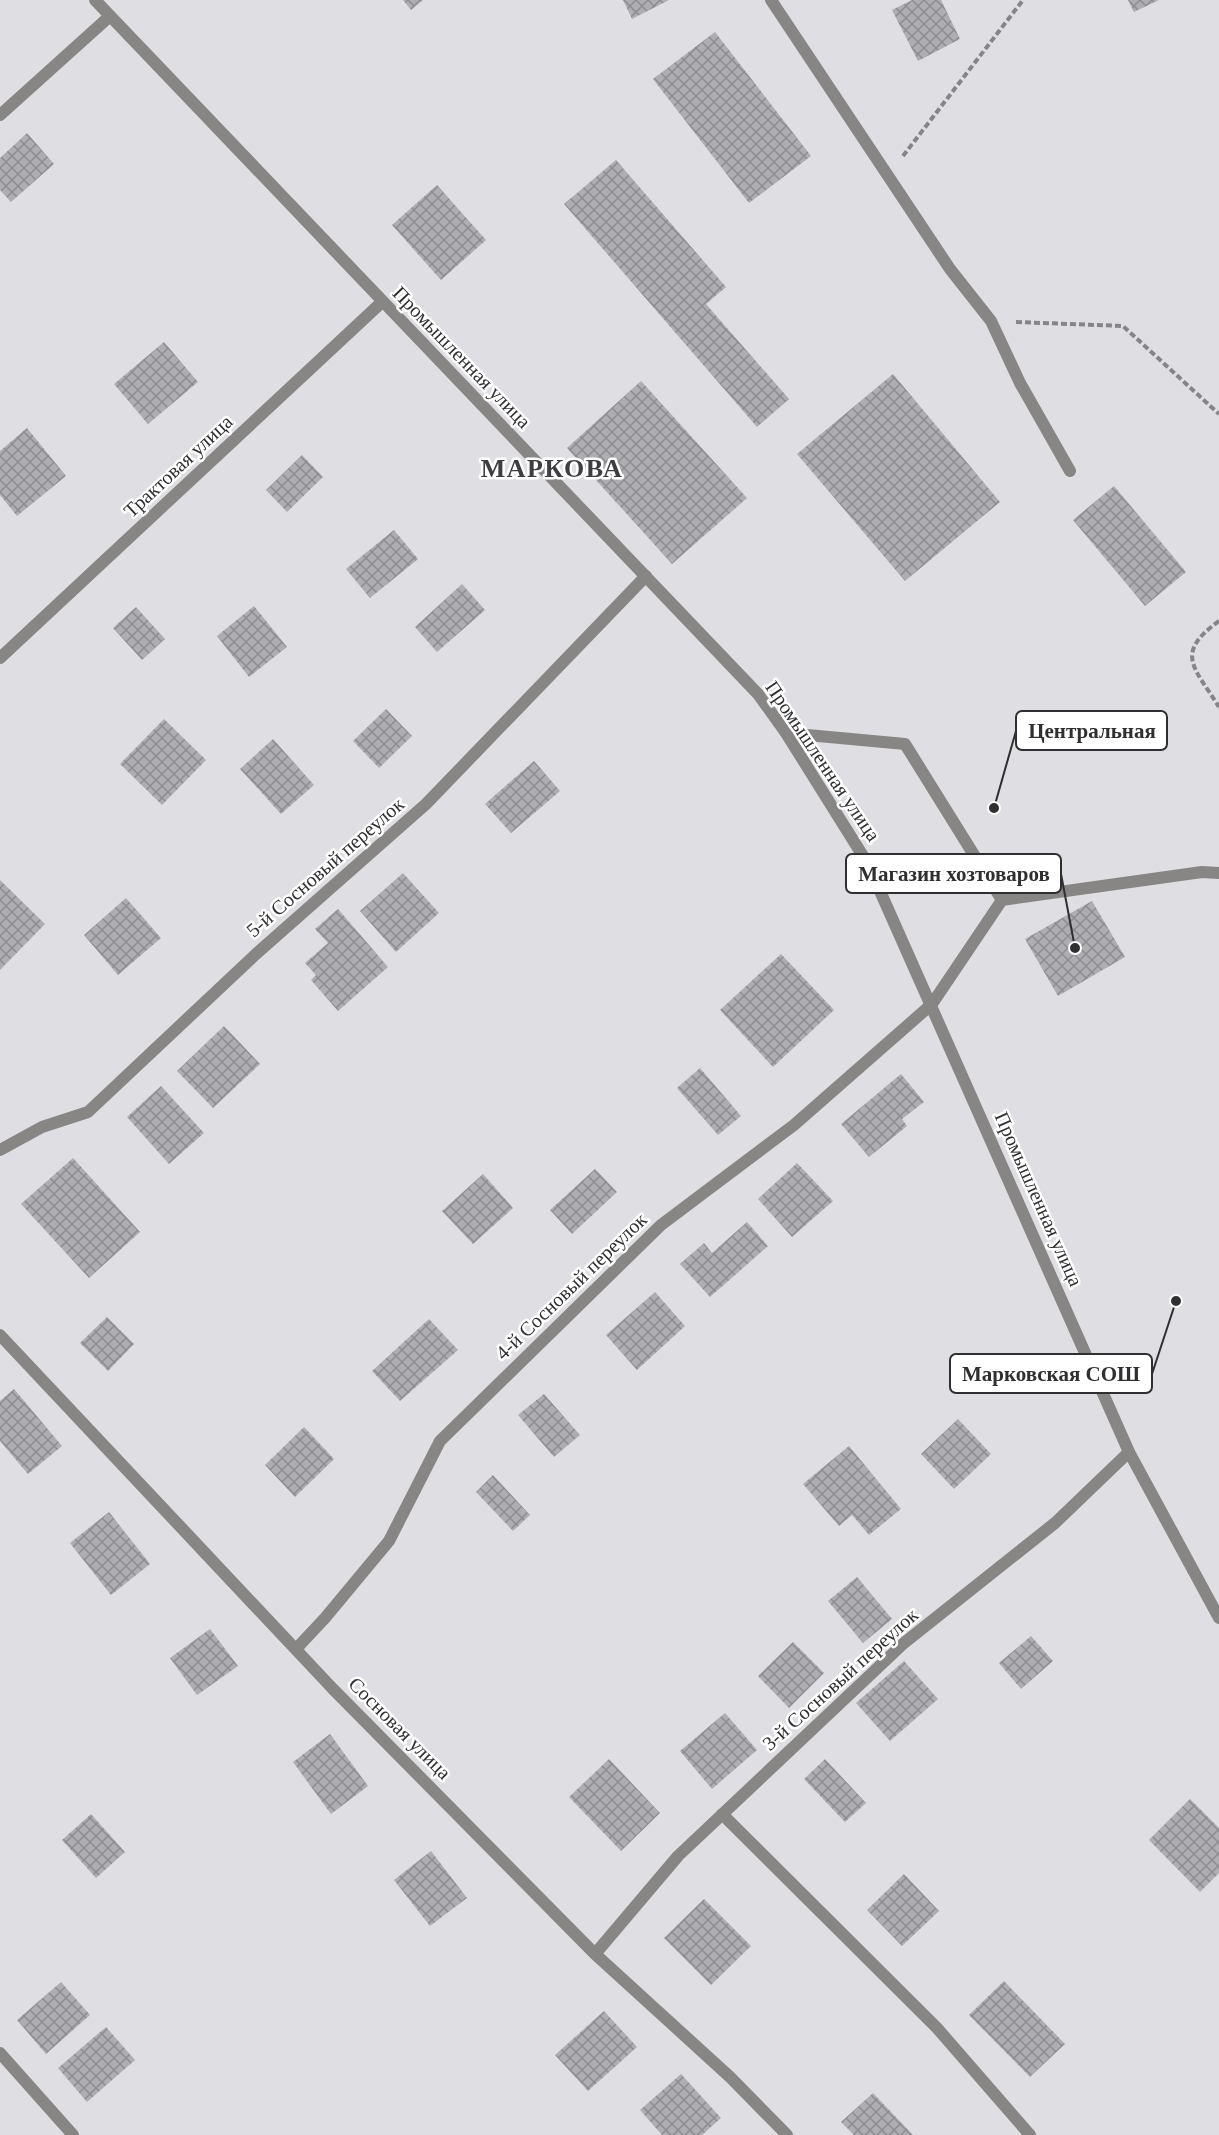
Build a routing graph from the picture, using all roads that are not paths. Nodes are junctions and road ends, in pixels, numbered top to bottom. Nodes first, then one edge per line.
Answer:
1 (95, 0) edge
2 (771, 0) edge
3 (110, 16) junction
4 (0, 115) edge
5 (382, 302) junction
6 (1070, 471) dead end
7 (646, 576) junction
8 (0, 658) edge
9 (786, 733) junction
10 (1219, 873) edge
11 (1002, 900) junction
12 (932, 1004) junction
13 (0, 1150) edge
14 (0, 1335) edge
15 (1129, 1452) junction
16 (1219, 1618) edge
17 (296, 1649) junction
18 (722, 1814) junction
19 (595, 1954) junction
20 (0, 2053) edge
21 (73, 2135) edge
22 (787, 2135) edge
23 (1030, 2135) edge

1 - 3 street, Промышленная улица
2 - 6 street
3 - 4 street
3 - 5 street, Промышленная улица
5 - 7 street, Промышленная улица
5 - 8 street, Трактовая улица
7 - 9 street, Промышленная улица
7 - 13 street, 5-й Сосновый переулок
9 - 11 street
9 - 12 street, Промышленная улица
10 - 11 street
11 - 12 street, 4-й Сосновый переулок
12 - 15 street, Промышленная улица
12 - 17 street, 4-й Сосновый переулок
14 - 17 street, Сосновая улица
15 - 16 street, Промышленная улица
15 - 18 street, 3-й Сосновый переулок
17 - 19 street, Сосновая улица
18 - 19 street, 3-й Сосновый переулок
18 - 23 street
19 - 22 street, Сосновая улица
20 - 21 street

